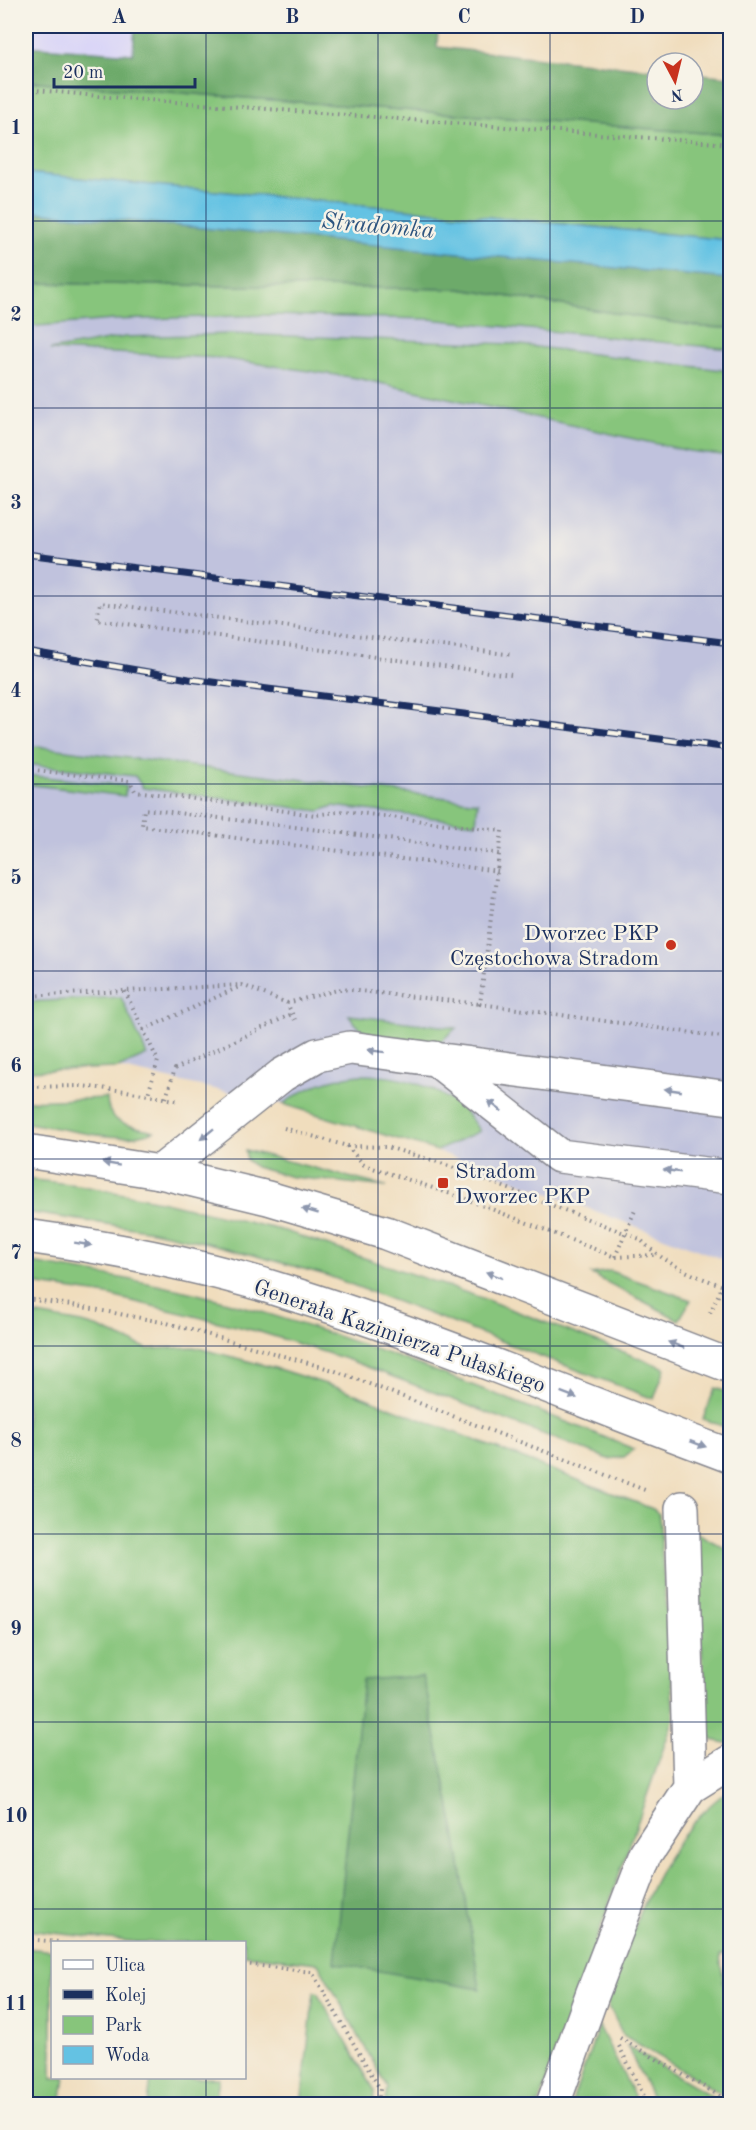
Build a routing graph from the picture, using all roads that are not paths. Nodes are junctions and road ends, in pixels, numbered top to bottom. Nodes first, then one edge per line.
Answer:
1 (434, 1058) junction
2 (730, 1098) edge
3 (26, 1151) edge
4 (160, 1172) junction
5 (730, 1177) edge
6 (26, 1236) edge
7 (730, 1366) edge
8 (730, 1456) edge
9 (682, 1508) road end
10 (730, 1762) edge
11 (690, 1787) junction
12 (553, 2104) edge

2 -> 1 main road
1 -> 4 main road
5 -> 1 main road
4 -> 3 main road
7 -> 4 main road
6 -> 8 main road, Generała Kazimierza Pułaskiego
9 - 11 main road
10 - 11 main road
11 - 12 main road

